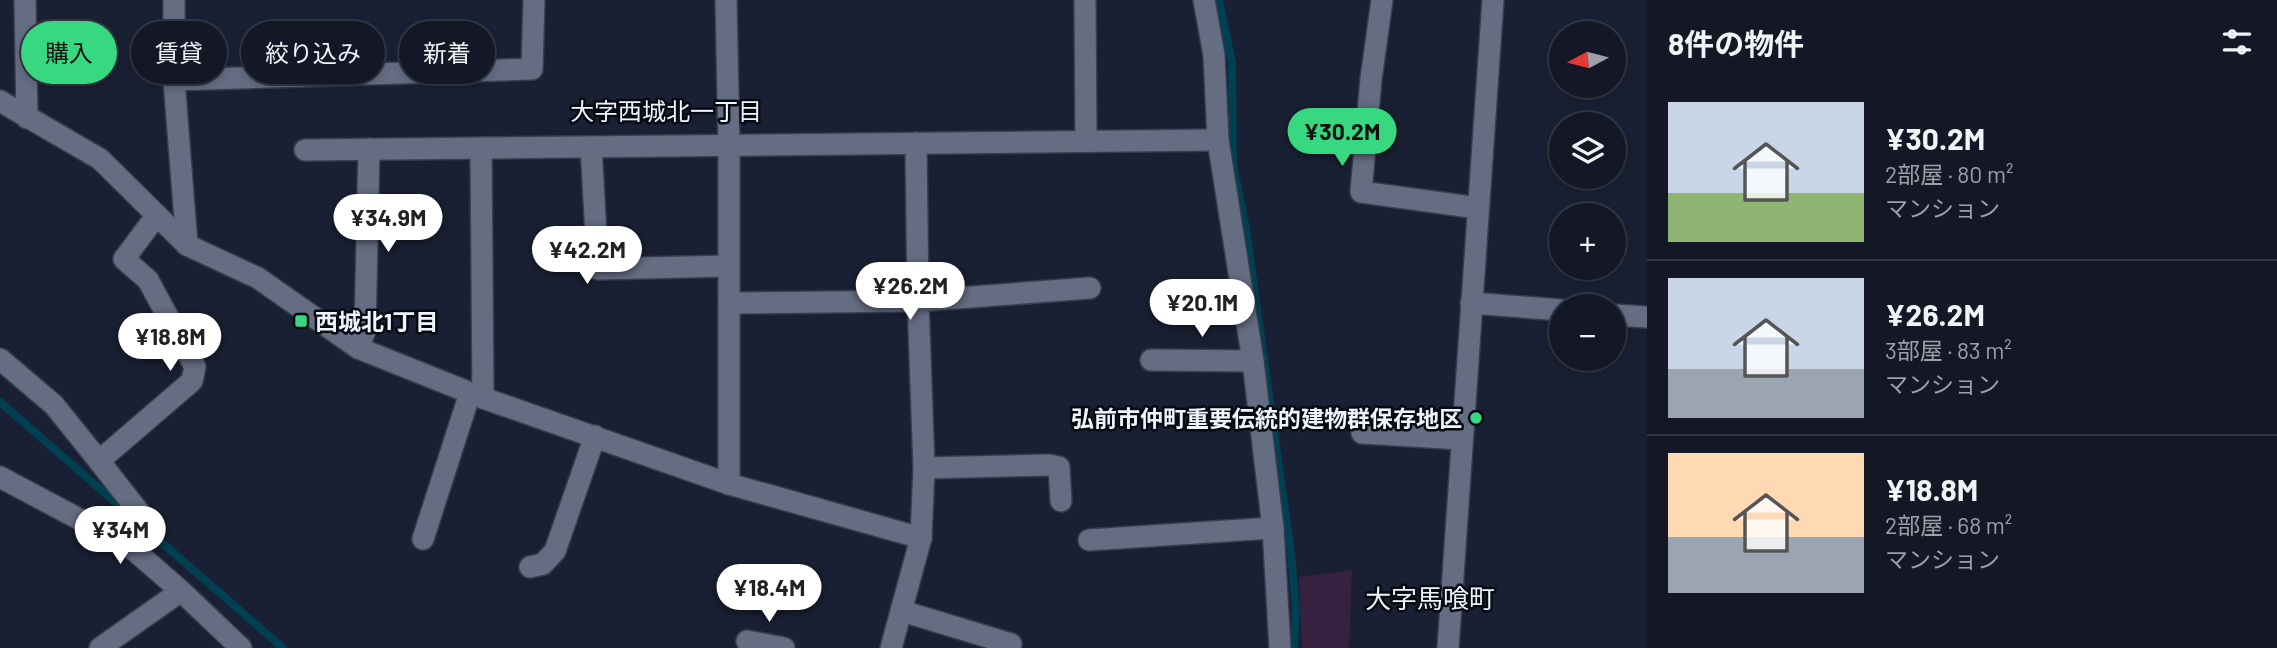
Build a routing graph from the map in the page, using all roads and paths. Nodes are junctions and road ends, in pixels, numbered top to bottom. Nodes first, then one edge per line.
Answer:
1 (25, 0) edge
2 (174, 0) edge
3 (534, 0) edge
4 (726, 0) edge
5 (1085, 0) edge
6 (1204, 0) edge
7 (1382, 0) edge
8 (1493, 0) edge
9 (174, 21) edge
10 (227, 78) edge
11 (174, 84) edge
12 (0, 101) edge
13 (27, 118) junction
14 (1219, 140) junction
15 (1086, 141) junction
16 (916, 143) junction
17 (729, 145) junction
18 (592, 147) junction
19 (481, 148) junction
20 (369, 149) junction
21 (305, 150) dead end
22 (1478, 208) junction
23 (157, 215) junction
24 (187, 245) junction
25 (728, 266) junction
26 (1090, 288) dead end
27 (918, 301) junction
28 (729, 303) junction
29 (1471, 303) junction
30 (1549, 309) edge
31 (1626, 316) edge
32 (1647, 317) edge
33 (358, 348) junction
34 (0, 359) edge
35 (1151, 360) dead end
36 (1253, 361) junction
37 (476, 396) junction
38 (1362, 433) dead end
39 (594, 436) junction
40 (1462, 439) junction
41 (99, 461) junction
42 (924, 468) junction
43 (1, 479) edge
44 (729, 484) junction
45 (1061, 501) dead end
46 (1273, 528) junction
47 (134, 530) junction
48 (921, 538) junction
49 (423, 539) dead end
50 (1089, 540) dead end
51 (530, 567) dead end
52 (181, 591) junction
53 (902, 611) junction
54 (747, 641) dead end
55 (100, 648) edge
56 (241, 648) edge
57 (784, 648) edge
58 (891, 648) edge
59 (1010, 648) edge
60 (1280, 648) edge
61 (1448, 648) edge

1 - 13 street
2 - 9 street
3 - 10 street
4 - 17 street
5 - 15 street
6 - 14 street
7 - 22 street
8 - 22 street
11 - 24 street
12 - 13 street
13 - 23 street
14 - 15 street
14 - 36 street
15 - 16 street
16 - 17 street
16 - 27 street
17 - 18 street
17 - 25 street
18 - 19 street
18 - 25 street
19 - 20 street
19 - 37 street
20 - 21 street
20 - 33 street
22 - 29 street
23 - 24 street
23 - 41 street
24 - 33 street
25 - 28 street
26 - 27 street
27 - 28 street
27 - 42 street
28 - 44 street
29 - 30 street
29 - 40 street
31 - 32 street
33 - 37 street
34 - 41 street
35 - 36 street
36 - 46 street
37 - 39 street
37 - 49 street
38 - 40 street
39 - 44 street
39 - 51 street
40 - 61 street
41 - 47 street
42 - 45 street
42 - 48 street
43 - 47 street
44 - 48 street
46 - 50 street
46 - 60 street
47 - 52 street
48 - 53 street
52 - 55 street
52 - 56 street
53 - 58 street
53 - 59 street
54 - 57 street

